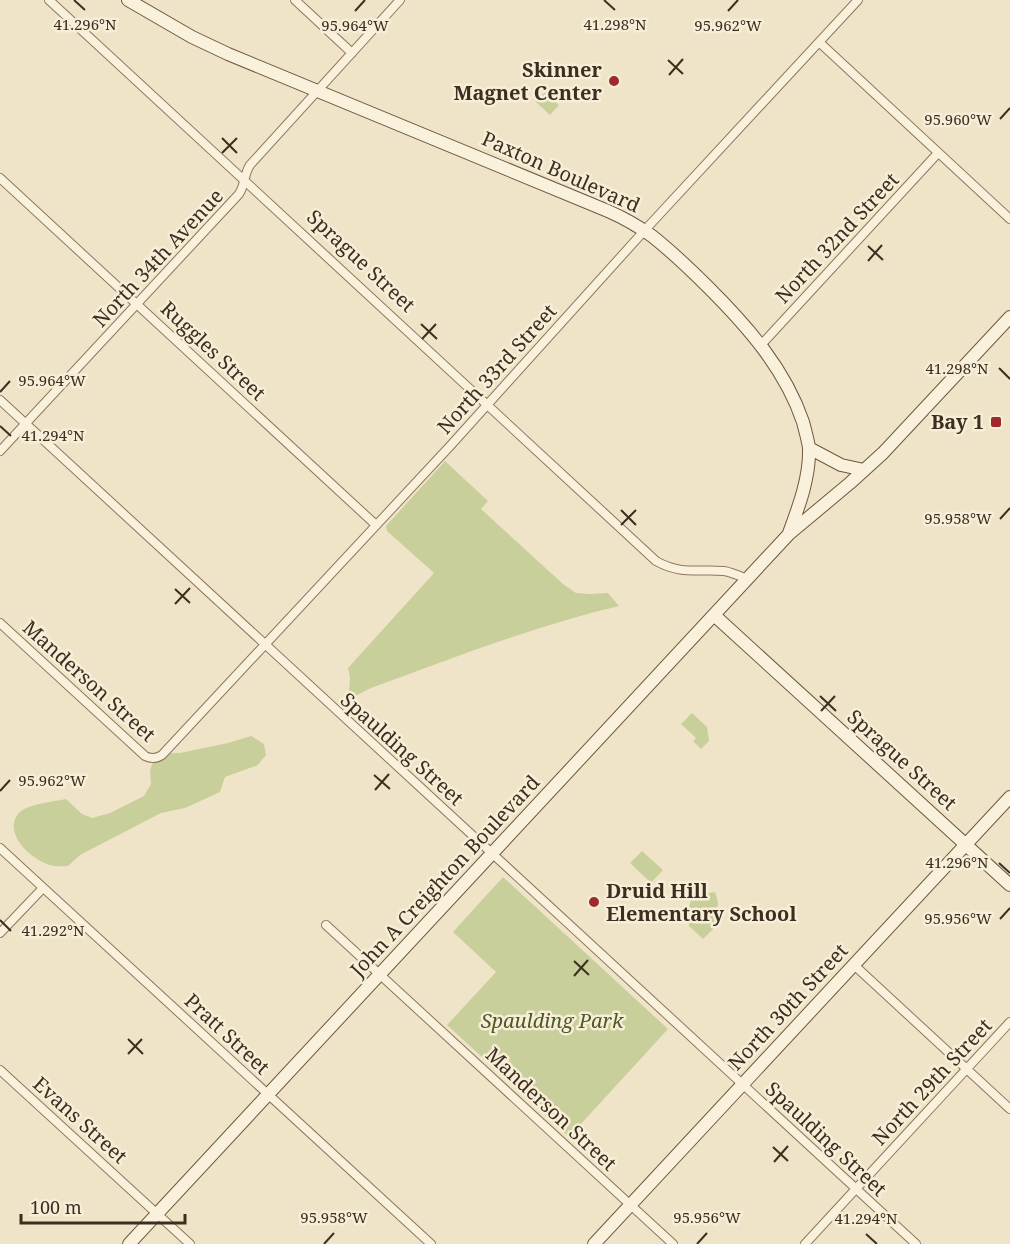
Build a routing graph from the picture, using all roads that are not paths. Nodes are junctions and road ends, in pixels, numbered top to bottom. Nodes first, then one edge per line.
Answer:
1 (49, 0) edge
2 (128, 0) edge
3 (295, 0) edge
4 (400, 0) edge
5 (858, 0) edge
6 (819, 42) junction
7 (352, 53) junction
8 (318, 90) junction
9 (938, 153) junction
10 (0, 178) edge
11 (244, 180) junction
12 (1010, 219) edge
13 (644, 231) junction
14 (137, 304) junction
15 (1010, 317) edge
16 (761, 345) junction
17 (0, 400) edge
18 (487, 404) junction
19 (26, 424) junction
20 (809, 448) junction
21 (0, 451) edge
22 (864, 470) junction
23 (376, 525) junction
24 (789, 534) junction
25 (747, 579) junction
26 (714, 615) junction
27 (0, 623) edge
28 (265, 644) junction
29 (157, 758) joint
30 (1010, 797) edge
31 (966, 844) junction
32 (0, 848) edge
33 (492, 854) junction
34 (1010, 885) edge
35 (43, 888) junction
36 (326, 925) dead end
37 (0, 933) edge
38 (854, 965) junction
39 (380, 974) junction
40 (1010, 1022) edge
41 (967, 1069) junction
42 (0, 1070) edge
43 (742, 1085) junction
44 (268, 1094) junction
45 (1010, 1108) edge
46 (856, 1189) junction
47 (631, 1205) junction
48 (157, 1214) junction
49 (129, 1244) edge
50 (190, 1244) edge
51 (431, 1244) edge
52 (594, 1244) edge
53 (673, 1244) edge
54 (805, 1244) edge
55 (916, 1244) edge

1 - 11 street, Sprague Street
2 - 8 street, Paxton Boulevard
3 - 7 street
4 - 7 street, North 34th Avenue
5 - 6 street, North 33rd Street
6 - 9 street
6 - 13 street, North 33rd Street
7 - 8 street, North 34th Avenue
8 - 11 street, North 34th Avenue
8 - 13 street, Paxton Boulevard
9 - 12 street
9 - 16 street, North 32nd Street
10 - 14 street, Ruggles Street
11 - 14 street, North 34th Avenue
11 - 18 street, Sprague Street
13 - 16 street, Paxton Boulevard
13 - 18 street, North 33rd Street
14 - 19 street, North 34th Avenue
14 - 23 street, Ruggles Street
15 - 22 street, John A Creighton Boulevard
16 - 20 street, Paxton Boulevard
17 - 19 street, Spaulding Street
18 - 23 street, North 33rd Street
18 - 25 street, Sprague Street
19 - 21 street, North 34th Avenue
19 - 28 street, Spaulding Street
20 - 22 street
20 - 24 street, Paxton Boulevard
22 - 24 street, John A Creighton Boulevard
23 - 28 street, North 33rd Street
24 - 25 street, John A Creighton Boulevard
25 - 26 street, John A Creighton Boulevard
26 - 31 street, Sprague Street
26 - 33 street, John A Creighton Boulevard
27 - 29 street, Manderson Street
28 - 29 street, North 33rd Street
28 - 33 street, Spaulding Street
30 - 31 street, North 30th Street
31 - 34 street, Sprague Street
31 - 38 street, North 30th Street
32 - 35 street, Pratt Street
33 - 39 street, John A Creighton Boulevard
33 - 43 street, Spaulding Street
35 - 37 street
35 - 44 street, Pratt Street
36 - 39 street, Manderson Street
38 - 41 street
38 - 43 street, North 30th Street
39 - 44 street, John A Creighton Boulevard
39 - 47 street, Manderson Street
40 - 41 street, North 29th Street
41 - 45 street
41 - 46 street, North 29th Street
42 - 48 street, Evans Street
43 - 46 street, Spaulding Street
43 - 47 street, North 30th Street
44 - 48 street, John A Creighton Boulevard
44 - 51 street, Pratt Street
46 - 54 street, North 29th Street
46 - 55 street, Spaulding Street
47 - 52 street, North 30th Street
47 - 53 street, Manderson Street
48 - 49 street, John A Creighton Boulevard
48 - 50 street, Evans Street

